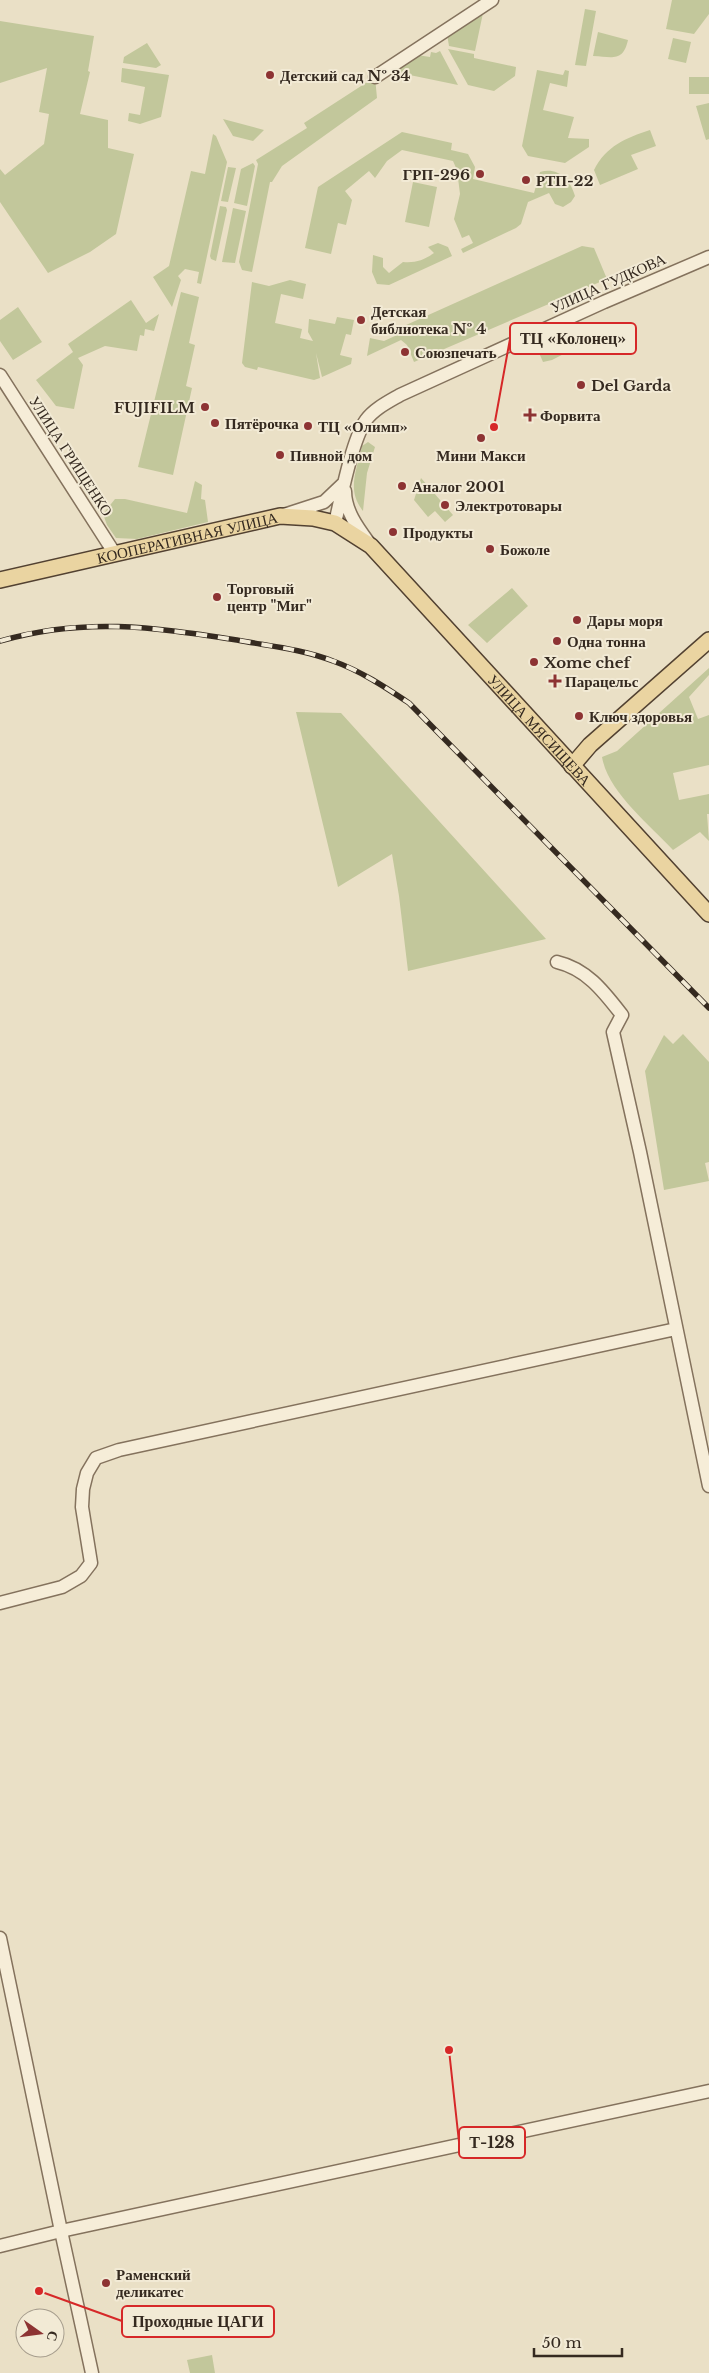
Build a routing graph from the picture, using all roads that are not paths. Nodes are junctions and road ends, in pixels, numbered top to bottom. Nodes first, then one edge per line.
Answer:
1 (492, 0) edge
2 (375, 77) dead end
3 (709, 257) edge
4 (0, 375) edge
5 (346, 482) junction
6 (280, 516) junction
7 (335, 523) junction
8 (371, 546) junction
9 (115, 554) junction
10 (0, 580) edge
11 (709, 640) edge
12 (572, 766) junction
13 (709, 914) edge
14 (557, 962) dead end
15 (676, 1329) junction
16 (709, 1486) edge
17 (0, 1603) edge
18 (0, 1938) edge
19 (709, 2092) edge
20 (61, 2231) junction
21 (0, 2246) edge
22 (92, 2373) edge

1 - 2 street
3 - 5 street, УЛИЦА ГУДКОВА
4 - 9 street, УЛИЦА ГРИЩЕНКО
5 - 6 street
5 - 7 street, УЛИЦА ГУДКОВА
5 - 8 street, УЛИЦА ГУДКОВА
6 - 7 main road, КООПЕРАТИВНАЯ УЛИЦА
6 - 9 main road, КООПЕРАТИВНАЯ УЛИЦА
7 - 8 main road, КООПЕРАТИВНАЯ УЛИЦА
8 - 12 main road, УЛИЦА МЯСИЩЕВА
9 - 10 main road, КООПЕРАТИВНАЯ УЛИЦА
11 - 12 main road
12 - 13 main road, УЛИЦА МЯСИЩЕВА
14 - 15 street
15 - 16 street
15 - 17 street
18 - 20 street
19 - 20 street
20 - 21 street
20 - 22 street

